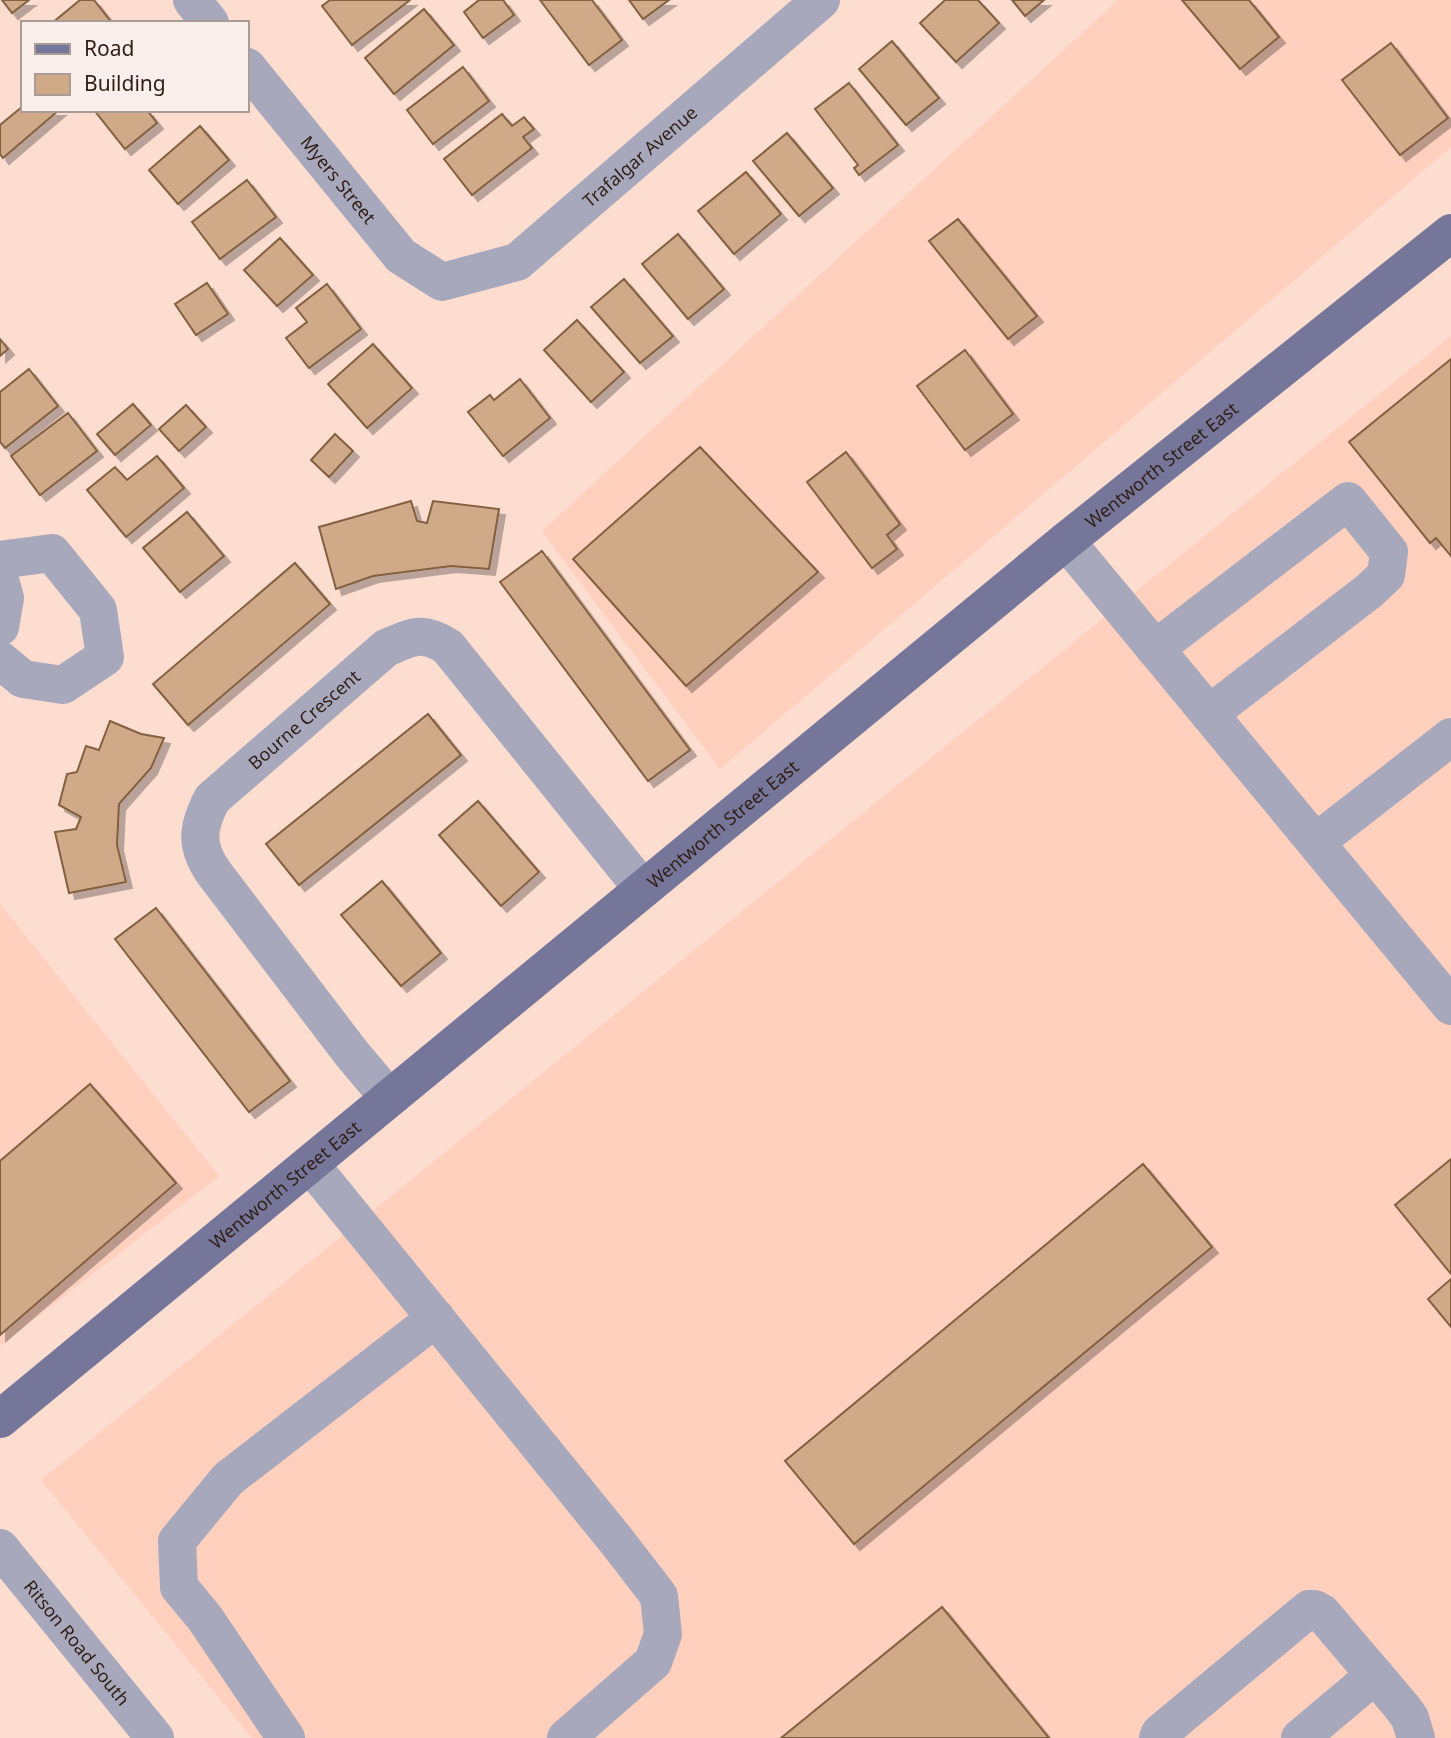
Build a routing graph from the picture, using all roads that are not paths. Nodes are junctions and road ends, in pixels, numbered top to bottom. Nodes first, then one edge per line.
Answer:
1 (192, 0) edge
2 (821, 0) edge
3 (208, 21) edge
4 (248, 68) edge
5 (1451, 233) edge
6 (442, 282) joint
7 (1066, 541) junction
8 (0, 560) edge
9 (0, 580) edge
10 (0, 627) edge
11 (1155, 649) junction
12 (0, 660) edge
13 (1209, 714) junction
14 (1451, 737) edge
15 (1316, 842) junction
16 (643, 889) junction
17 (1451, 1006) edge
18 (389, 1098) junction
19 (310, 1164) junction
20 (436, 1318) junction
21 (0, 1419) edge
22 (0, 1548) edge
23 (1375, 1675) junction
24 (155, 1738) edge
25 (286, 1738) edge
26 (566, 1738) edge
27 (1158, 1738) edge
28 (1300, 1738) edge
29 (1416, 1738) edge

1 - 3 street
2 - 6 street, Trafalgar Avenue
4 - 6 street, Myers Street
5 - 7 main road, Wentworth Street East
7 - 11 street
7 - 16 main road, Wentworth Street East
8 - 12 street
9 - 10 street
11 - 13 street
11 - 13 street
13 - 15 street
14 - 15 street
15 - 17 street
16 - 18 main road, Wentworth Street East
16 - 18 street, Bourne Crescent
18 - 19 main road, Wentworth Street East
19 - 20 street
19 - 21 main road, Wentworth Street East
20 - 25 street
20 - 26 street
22 - 24 street, Ritson Road South
23 - 27 street
23 - 28 street
23 - 29 street

